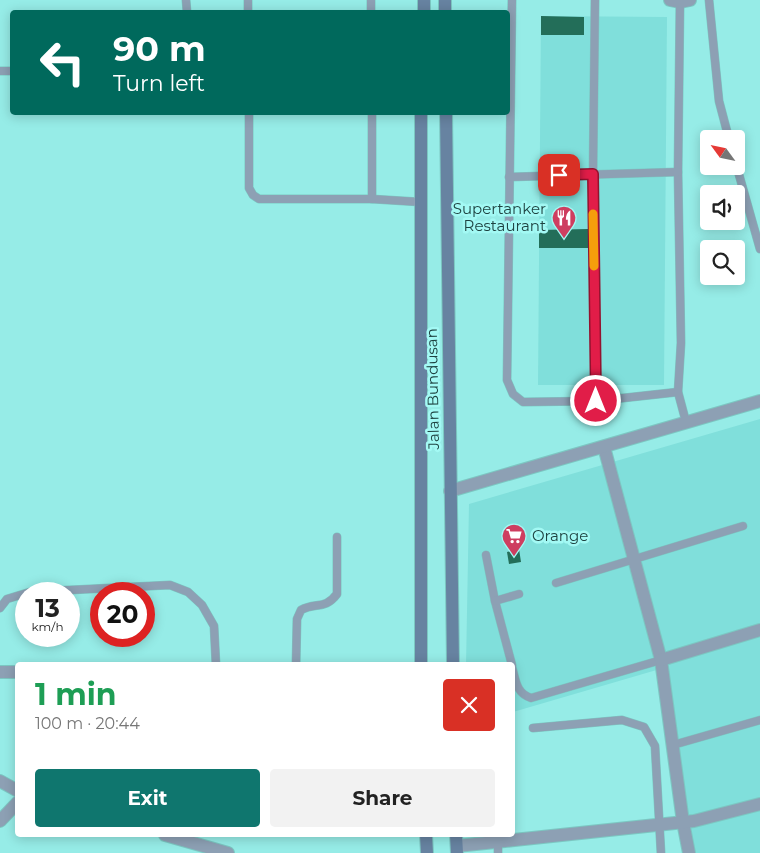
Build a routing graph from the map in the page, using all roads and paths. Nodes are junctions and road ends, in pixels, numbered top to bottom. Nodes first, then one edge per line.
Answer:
1 (512, 0) edge
2 (596, 0) edge
3 (709, 0) edge
4 (680, 1) edge
5 (249, 115) edge
6 (372, 115) edge
7 (421, 115) edge
8 (446, 115) edge
9 (727, 130) edge
10 (678, 172) junction
11 (593, 174) junction
12 (739, 175) edge
13 (509, 177) junction
14 (372, 199) junction
15 (420, 202) junction
16 (760, 249) edge
17 (678, 392) junction
18 (596, 401) junction
19 (760, 401) edge
20 (686, 422) junction
21 (604, 447) junction
22 (450, 491) junction
23 (743, 526) dead end
24 (337, 536) dead end
25 (486, 555) dead end
26 (636, 560) junction
27 (556, 583) dead end
28 (519, 594) dead end
29 (496, 601) junction
30 (0, 608) edge
31 (760, 630) edge
32 (662, 660) junction
33 (216, 662) edge
34 (296, 662) edge
35 (421, 662) edge
36 (453, 662) edge
37 (511, 662) edge
38 (0, 672) edge
39 (15, 672) edge
40 (515, 678) edge
41 (760, 720) edge
42 (533, 728) dead end
43 (673, 745) junction
44 (0, 780) edge
45 (15, 789) edge
46 (760, 804) edge
47 (15, 805) edge
48 (0, 821) edge
49 (683, 822) junction
50 (658, 824) junction
51 (426, 837) edge
52 (189, 838) edge
53 (456, 845) edge
54 (498, 847) edge
55 (228, 853) edge
56 (427, 853) edge
57 (661, 853) edge
58 (689, 853) edge

1 - 13 lane
2 - 11 lane
3 - 9 lane
4 - 10 lane
5 - 14 lane
6 - 14 lane
7 - 15 main road, Jalan Bundusan
8 - 22 main road, Jalan Bundusan
10 - 11 lane
10 - 17 lane
11 - 13 lane
11 - 18 lane
12 - 16 lane
13 - 18 lane
14 - 15 lane
15 - 35 main road, Jalan Bundusan
17 - 18 lane
17 - 20 lane
19 - 20 street
20 - 21 street
21 - 22 street
21 - 26 street
22 - 36 main road, Jalan Bundusan
23 - 26 lane
24 - 34 lane
25 - 29 lane
26 - 27 lane
26 - 32 street
28 - 29 lane
29 - 37 lane
30 - 33 lane
31 - 32 street
32 - 40 lane
32 - 43 street
38 - 39 street
41 - 43 lane
42 - 50 lane
43 - 49 street
44 - 45 street
46 - 49 street
47 - 48 street
49 - 50 street
49 - 58 street
50 - 54 street
50 - 57 lane
51 - 56 main road
52 - 55 street
53 - 54 street

